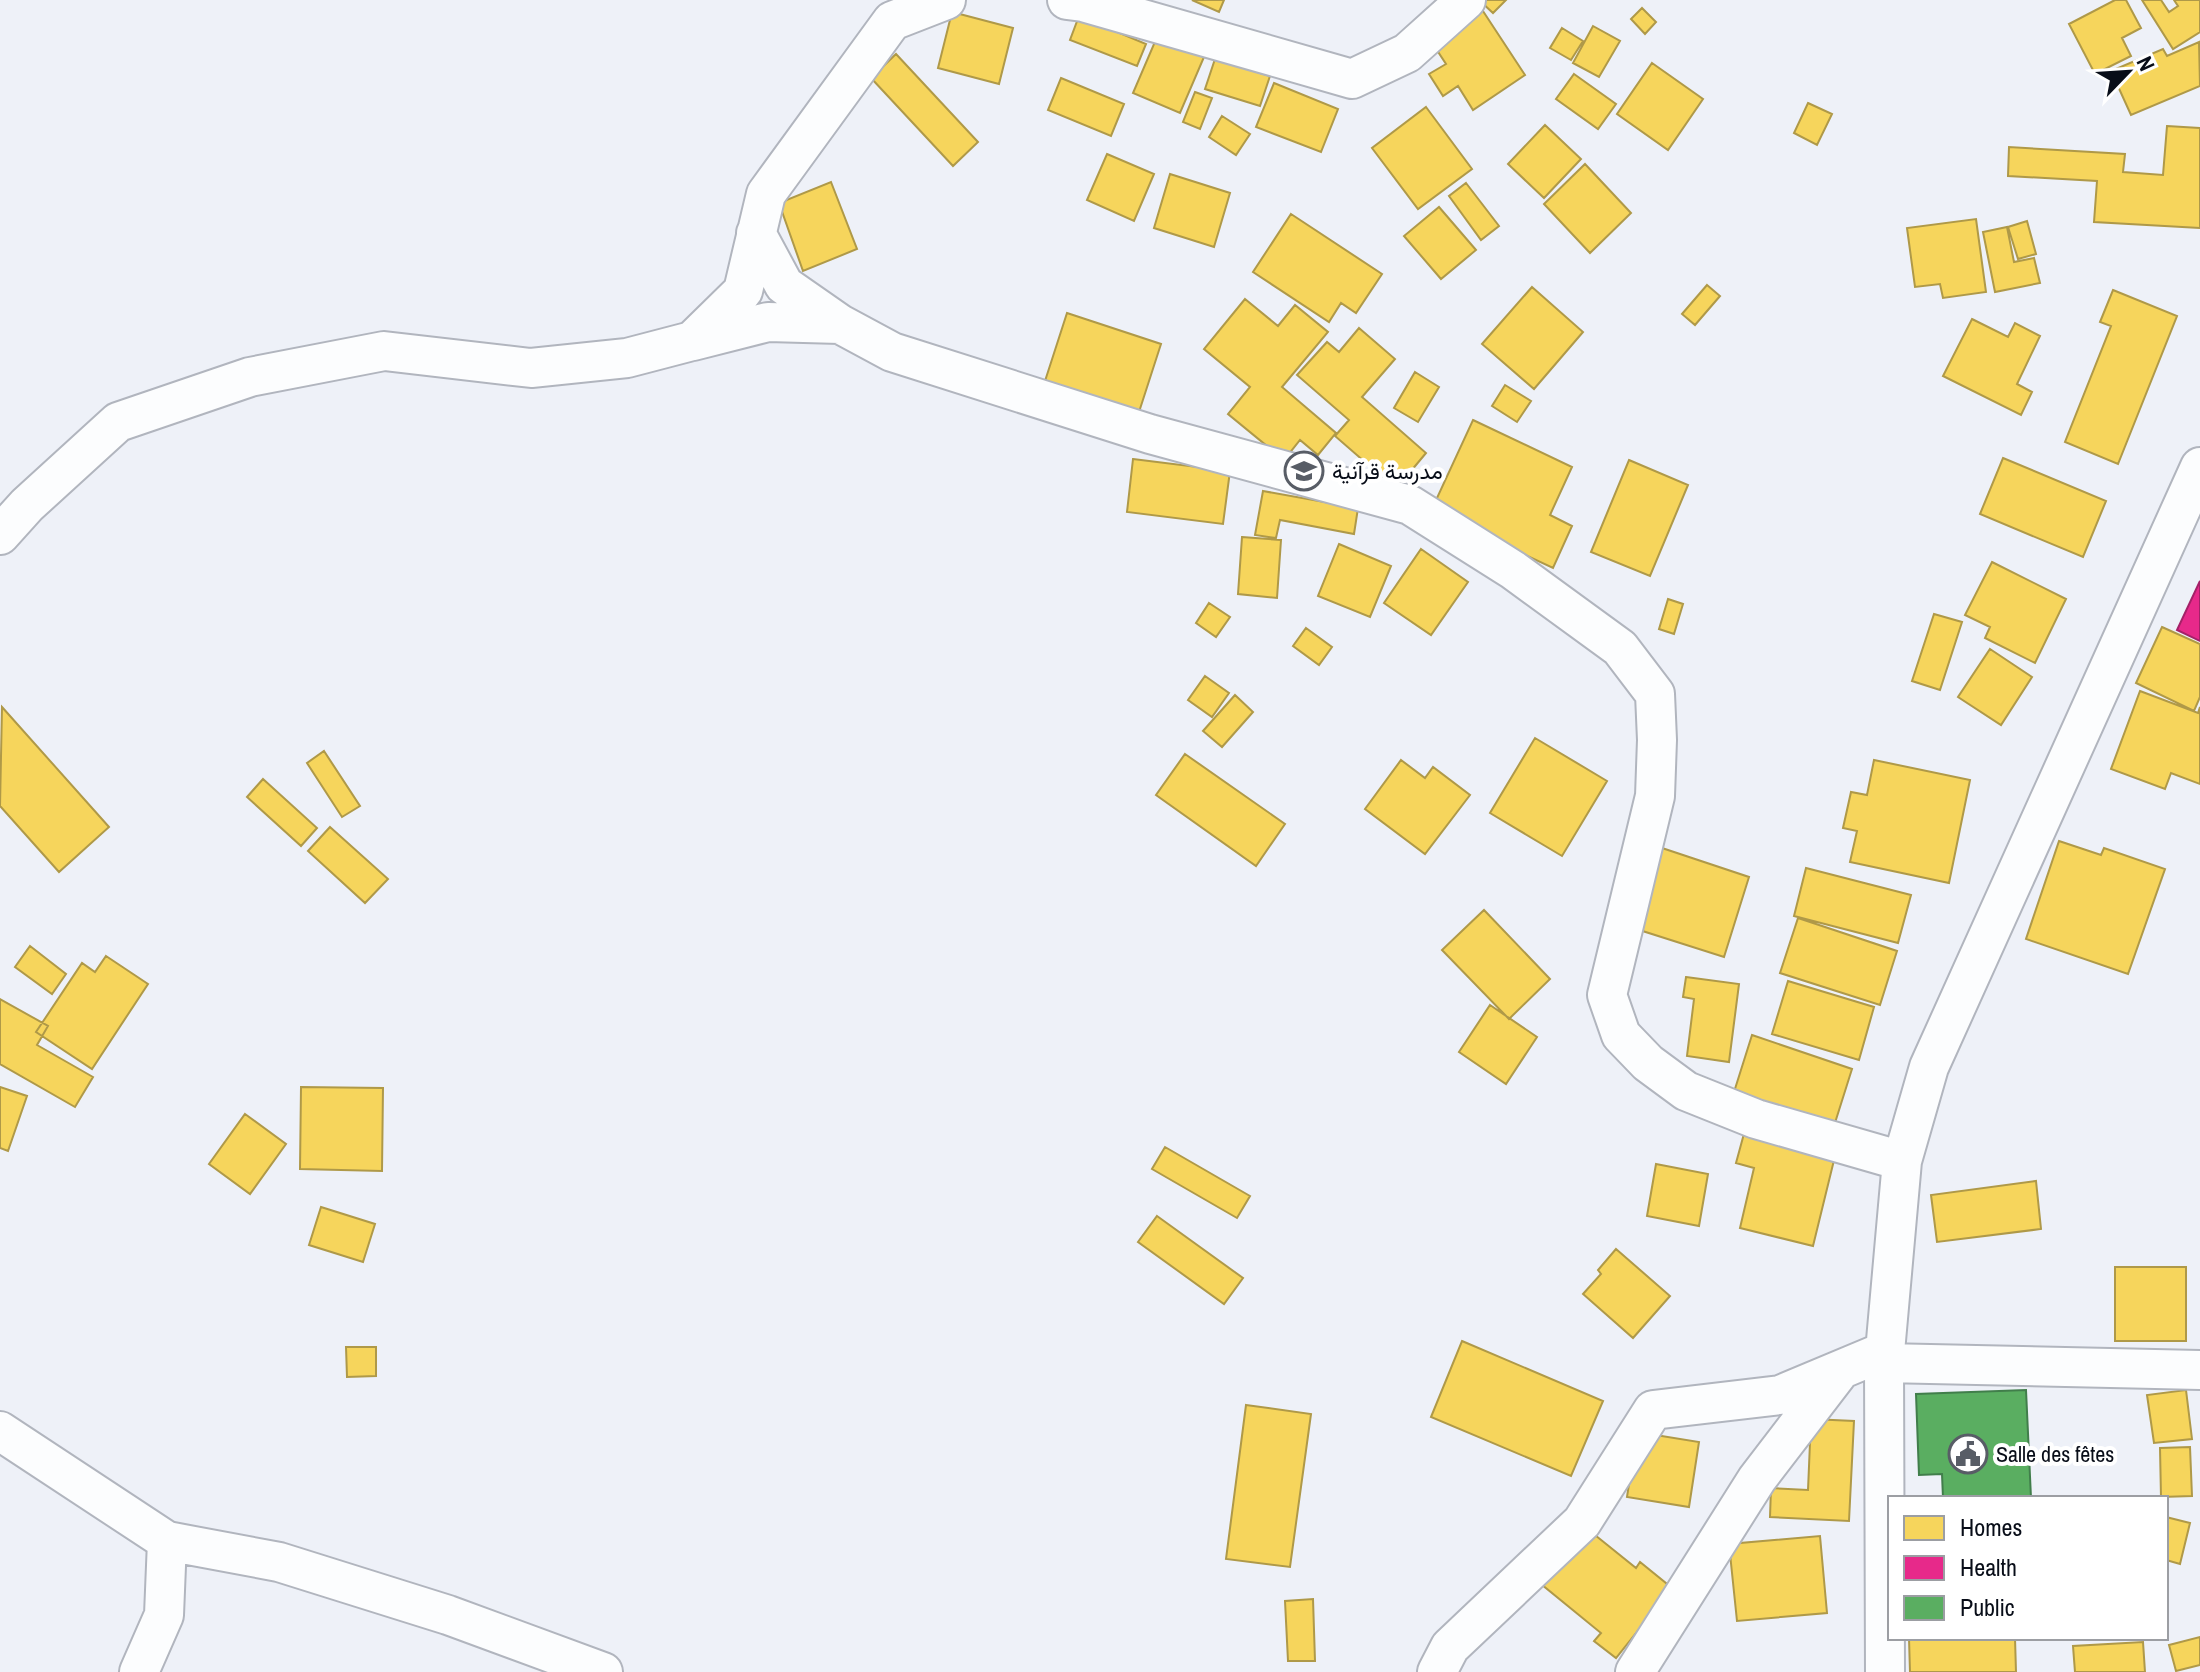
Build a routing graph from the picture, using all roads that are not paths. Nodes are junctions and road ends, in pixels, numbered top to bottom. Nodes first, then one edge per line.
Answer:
1 (946, 0) edge
2 (1466, 0) edge
3 (1077, 1) edge
4 (756, 233) junction
5 (840, 324) junction
6 (692, 341) junction
7 (2200, 467) edge
8 (0, 535) edge
9 (1902, 1161) junction
10 (1884, 1357) junction
11 (1840, 1370) junction
12 (2200, 1370) edge
13 (0, 1431) edge
14 (167, 1541) junction
15 (139, 1672) edge
16 (603, 1672) edge
17 (1437, 1672) edge
18 (1635, 1672) edge
19 (1885, 1672) edge

1 - 4 street
2 - 3 street
4 - 5 street
4 - 6 street
5 - 6 street
5 - 9 street
6 - 8 street
7 - 9 street
9 - 10 street
10 - 11 street
10 - 12 street
10 - 19 street
11 - 17 street
11 - 18 street
13 - 14 street
14 - 15 street
14 - 16 street

